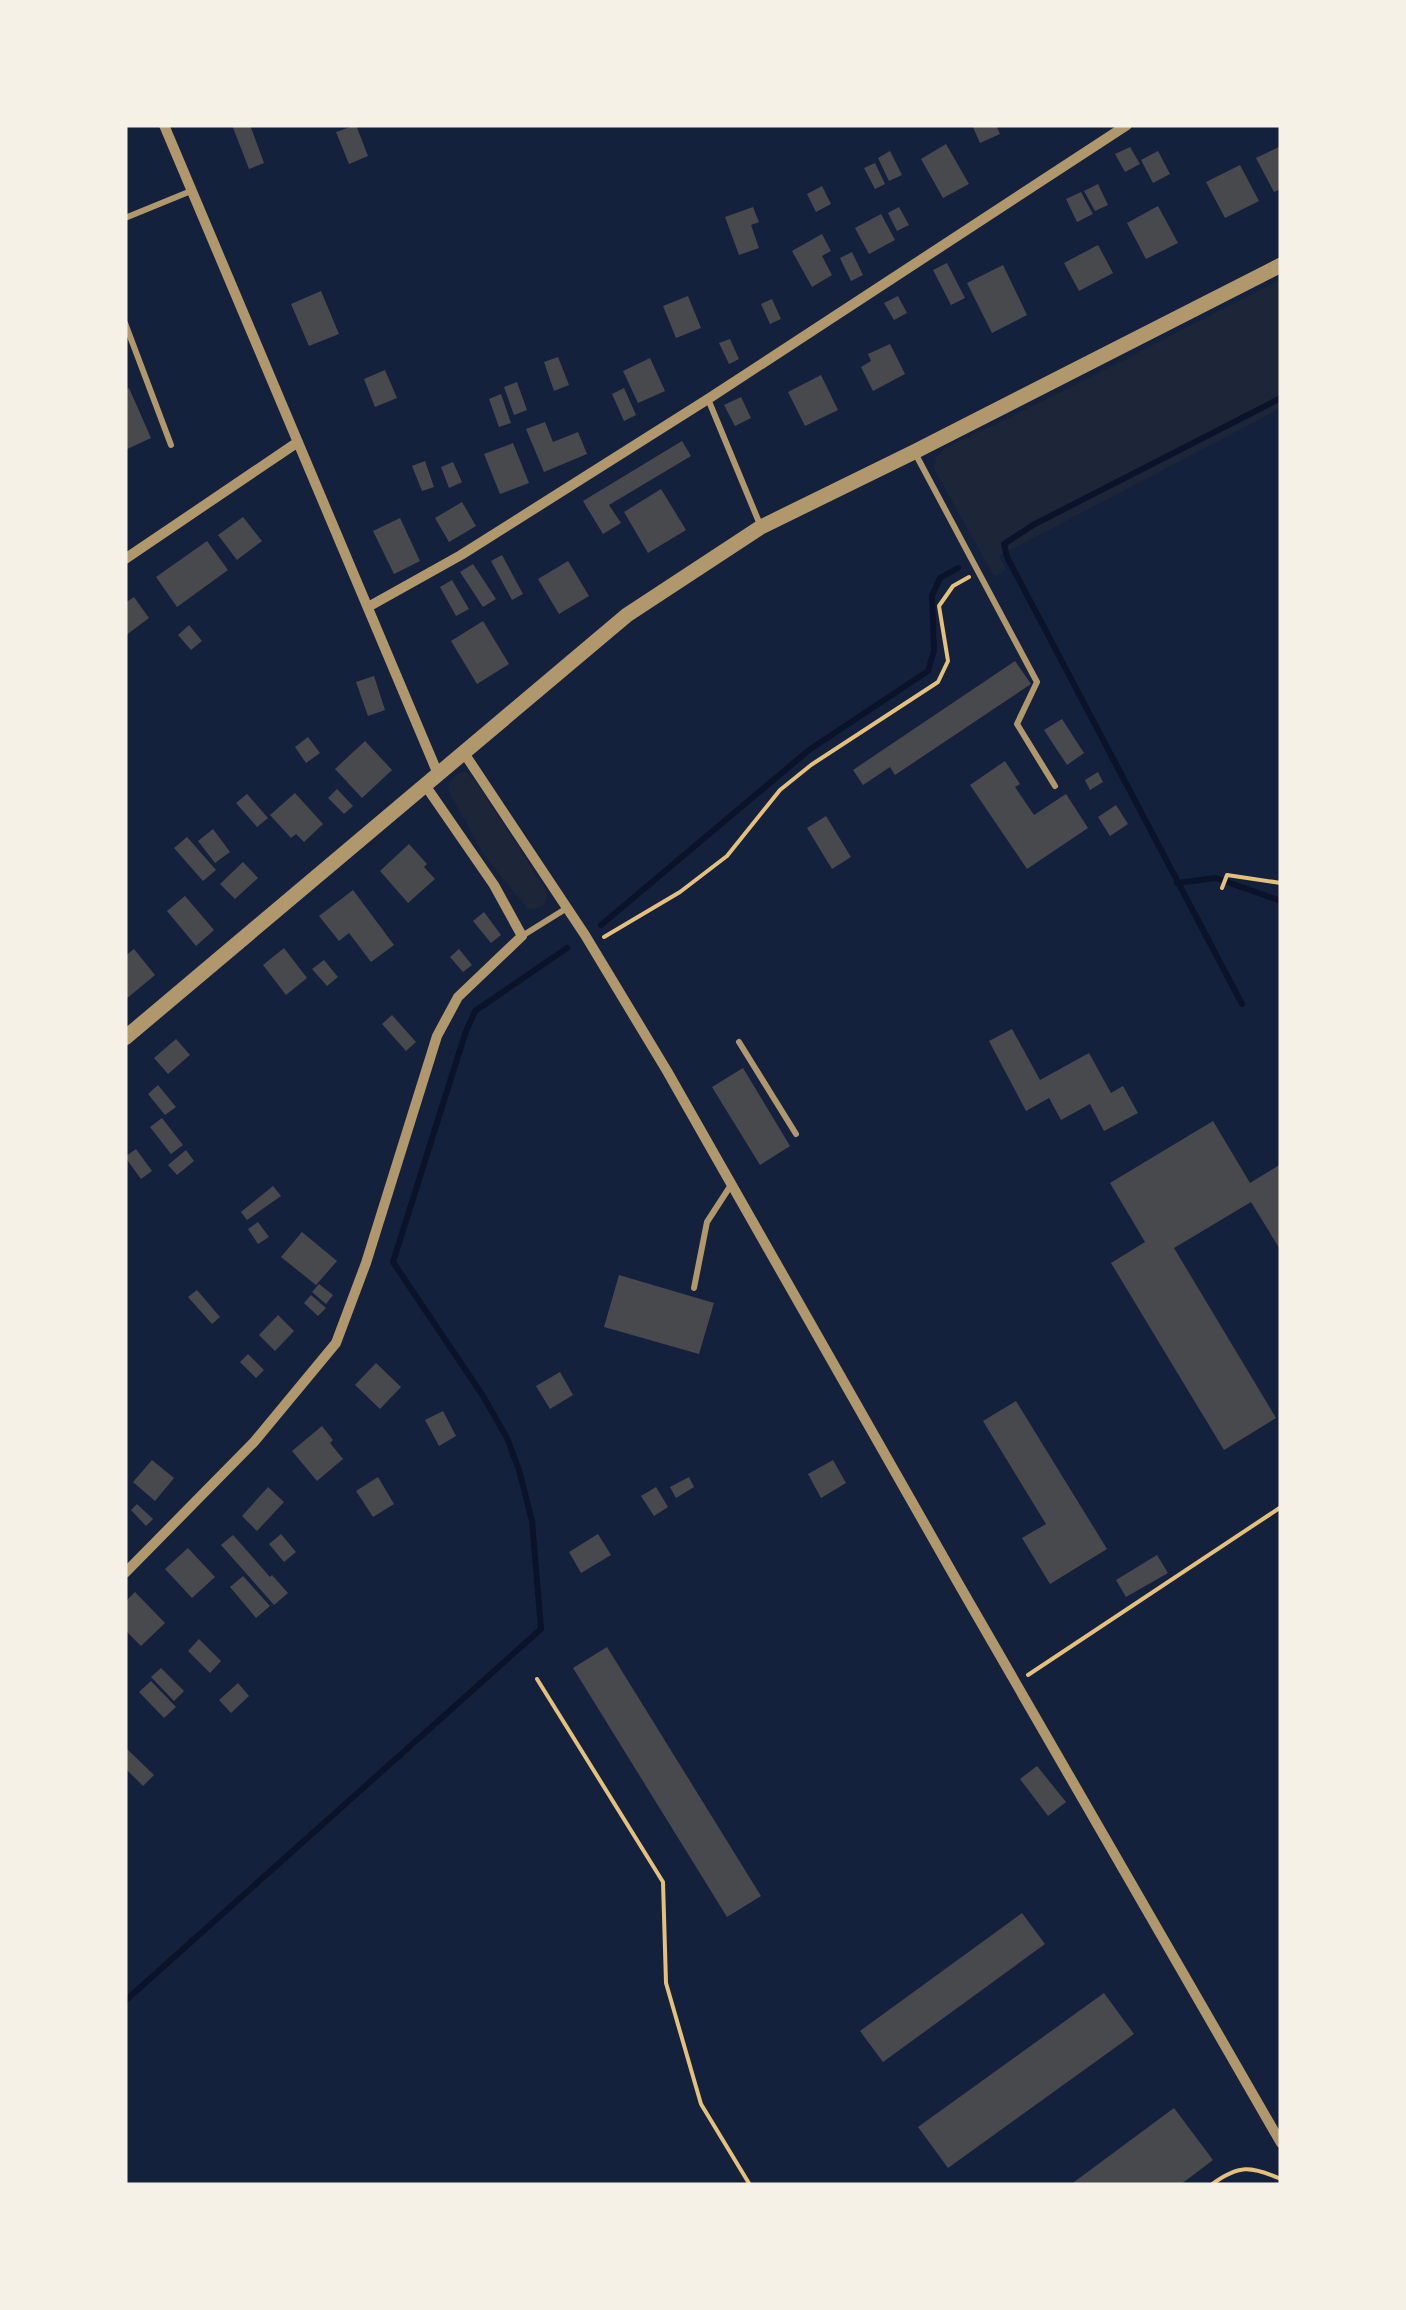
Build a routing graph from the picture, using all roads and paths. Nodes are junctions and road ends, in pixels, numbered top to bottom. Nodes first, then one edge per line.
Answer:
1 (164, 125) edge
2 (1127, 125) edge
3 (191, 190) junction
4 (125, 218) edge
5 (1281, 265) edge
6 (125, 323) edge
7 (708, 399) junction
8 (298, 442) junction
9 (171, 445) dead end
10 (914, 452) junction
11 (761, 527) junction
12 (125, 560) edge
13 (978, 572) junction
14 (368, 608) junction
15 (464, 753) junction
16 (432, 779) junction
17 (1056, 786) dead end
18 (1281, 883) edge
19 (1222, 888) dead end
20 (567, 908) junction
21 (522, 936) junction
22 (591, 944) junction
23 (125, 1038) edge
24 (739, 1042) dead end
25 (796, 1134) dead end
26 (732, 1185) junction
27 (694, 1288) dead end
28 (1281, 1507) edge
29 (125, 1573) edge
30 (537, 1678) dead end
31 (1016, 1683) junction
32 (1281, 2142) edge
33 (1281, 2179) edge
34 (750, 2185) edge
35 (1211, 2185) edge

1 - 3 street
2 - 7 street
3 - 4 lane
3 - 8 street
5 - 10 street
6 - 9 lane
7 - 11 lane
7 - 14 street
8 - 12 street
8 - 14 street
10 - 11 street
10 - 13 lane
11 - 15 street
13 - 17 lane
13 - 22 path
14 - 16 street
15 - 16 street
15 - 20 street
16 - 21 street
16 - 23 street
18 - 19 path
20 - 21 lane
20 - 22 street
21 - 29 street
22 - 26 street
24 - 25 lane
26 - 27 lane
26 - 31 street
28 - 31 path
30 - 34 path
31 - 32 street
33 - 35 path

